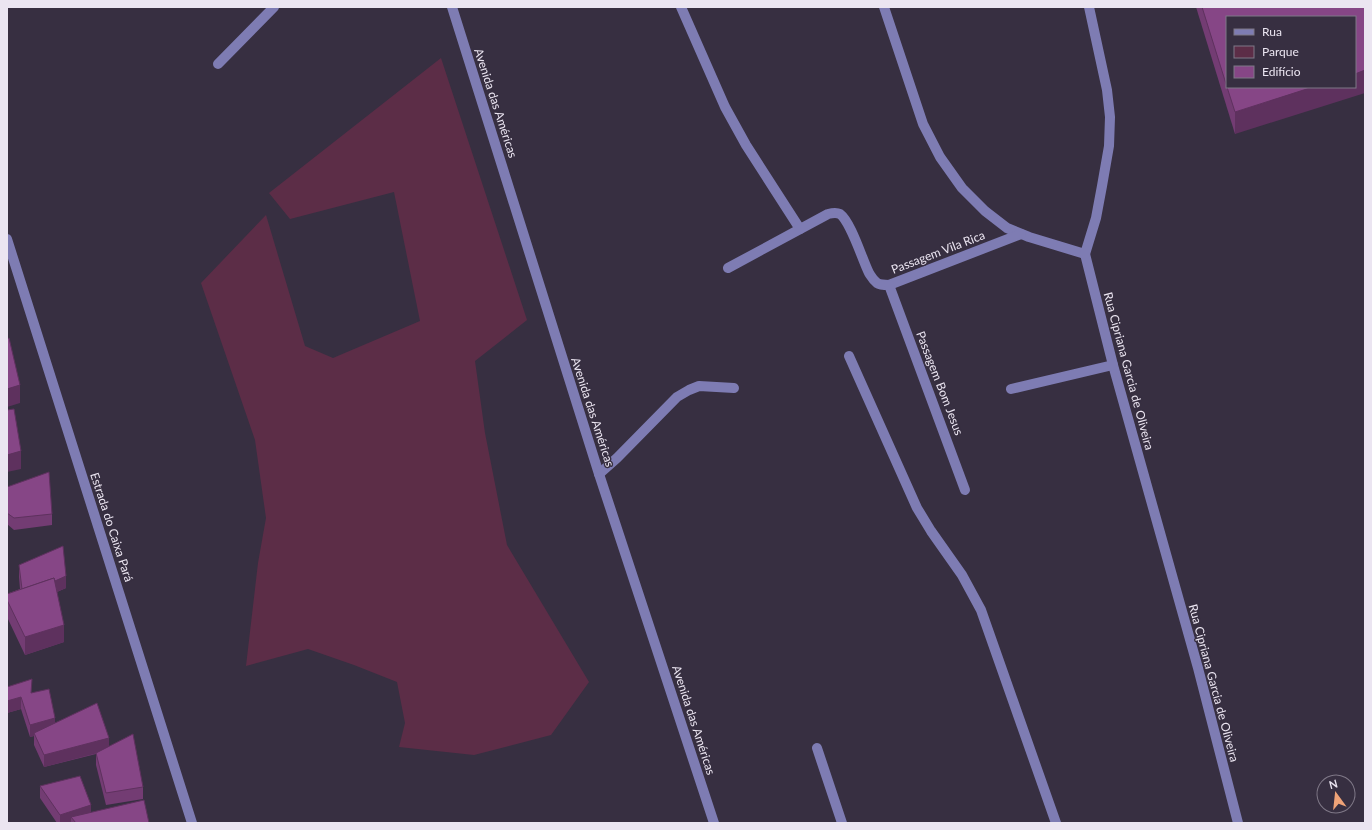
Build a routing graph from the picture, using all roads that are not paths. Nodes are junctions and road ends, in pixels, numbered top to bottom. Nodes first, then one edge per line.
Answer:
1 (274, 7) edge
2 (452, 7) edge
3 (681, 7) edge
4 (884, 7) edge
5 (1089, 7) edge
6 (218, 64) dead end
7 (800, 229) junction
8 (1021, 234) junction
9 (7, 239) edge
10 (1085, 254) junction
11 (728, 268) dead end
12 (889, 285) junction
13 (849, 356) dead end
14 (1113, 365) junction
15 (734, 388) dead end
16 (1010, 389) dead end
17 (600, 474) junction
18 (965, 490) dead end
19 (817, 748) dead end
20 (192, 823) edge
21 (714, 823) edge
22 (842, 823) edge
23 (1056, 823) edge
24 (1238, 823) edge

1 - 6 street
2 - 17 street, Avenida das Américas
3 - 7 street
4 - 8 street
5 - 10 street
7 - 11 street, Passagem Vila Rica
7 - 12 street, Passagem Vila Rica
8 - 10 street
8 - 12 street, Passagem Vila Rica
9 - 20 street, Estrada do Caixa Pará
10 - 14 street, Rua Cipriana Garcia de Oliveira
12 - 18 street, Passagem Bom Jesus
13 - 23 street
14 - 16 street
14 - 24 street, Rua Cipriana Garcia de Oliveira
15 - 17 street
17 - 21 street, Avenida das Américas
19 - 22 street

